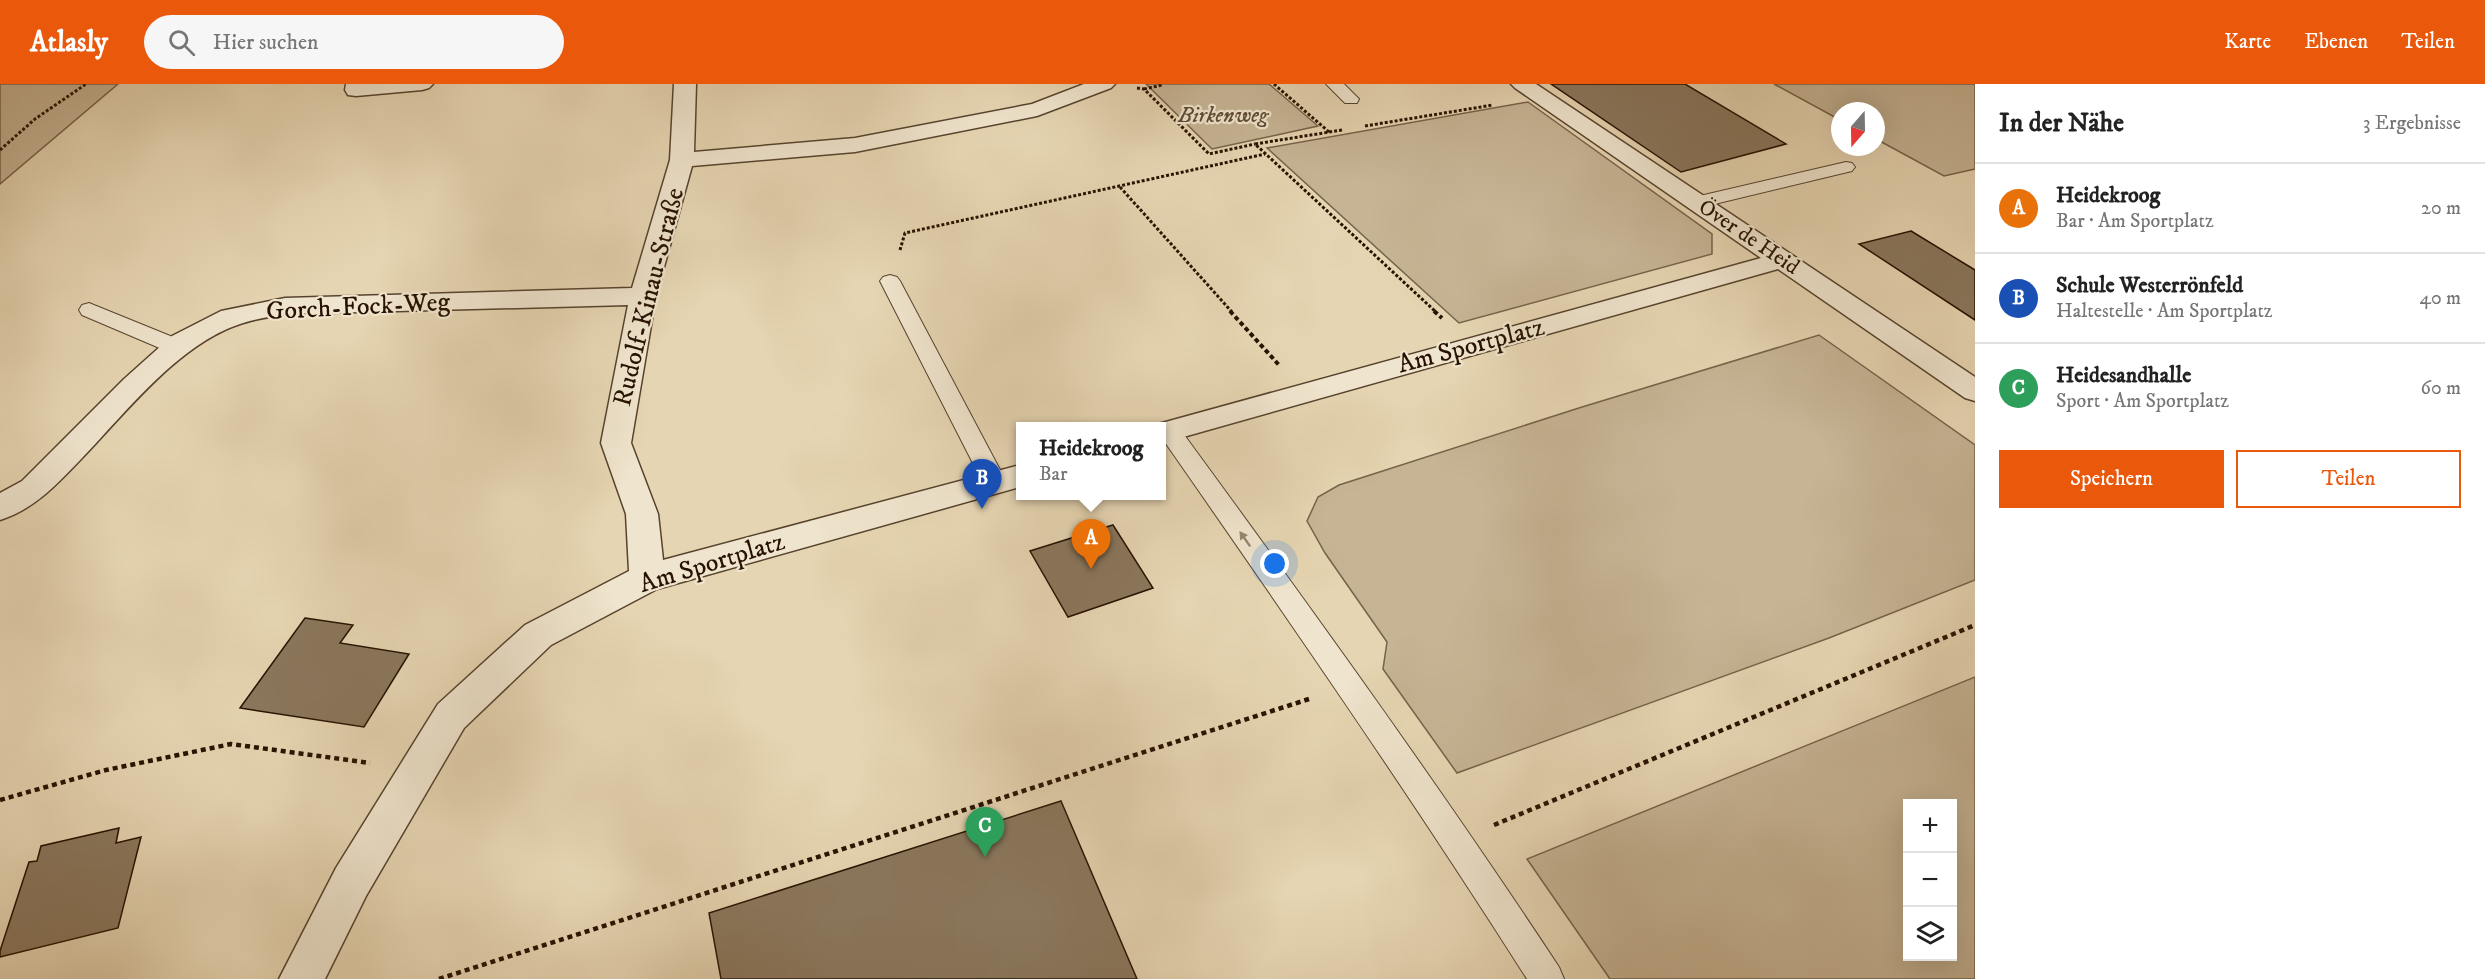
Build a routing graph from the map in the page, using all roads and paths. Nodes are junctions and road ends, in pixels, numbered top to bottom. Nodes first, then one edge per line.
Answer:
1 (86, 84) edge
2 (357, 84) edge
3 (422, 84) edge
4 (685, 84) edge
5 (1104, 84) edge
6 (1274, 84) edge
7 (1334, 84) edge
8 (1162, 86) dead end
9 (1144, 89) junction
10 (1532, 91) edge
11 (1351, 99) dead end
12 (1359, 127) dead end
13 (1349, 129) dead end
14 (1330, 132) junction
15 (1255, 144) junction
16 (0, 150) edge
17 (1265, 154) junction
18 (682, 160) junction
19 (1846, 166) dead end
20 (1120, 186) junction
21 (1698, 202) junction
22 (1782, 260) junction
23 (890, 281) joint
24 (643, 296) junction
25 (89, 310) dead end
26 (1472, 346) junction
27 (177, 347) junction
28 (1975, 391) edge
29 (1304, 392) junction
30 (1166, 432) edge
31 (1166, 433) edge
32 (1008, 480) edge
33 (0, 508) edge
34 (647, 578) junction
35 (1975, 625) edge
36 (1351, 686) junction
37 (418, 770) junction
38 (0, 800) edge
39 (1456, 840) junction
40 (301, 979) edge
41 (439, 979) edge
42 (1547, 979) edge

1 - 16 path
2 - 3 street
4 - 18 street, Rudolf-Kinau-Straße
5 - 9 path
5 - 18 street
6 - 14 path
7 - 11 lane
8 - 9 path
9 - 15 path
10 - 12 path
10 - 21 street, Över de Heid
13 - 14 path
14 - 15 path
15 - 17 path
17 - 20 path
17 - 26 path
18 - 24 street, Rudolf-Kinau-Straße
19 - 21 lane
20 - 23 path
20 - 29 path
21 - 22 street, Över de Heid
22 - 26 street, Am Sportplatz
22 - 28 street, Över de Heid
23 - 32 lane
24 - 27 street, Gorch-Fock-Weg
24 - 34 street, Rudolf-Kinau-Straße
25 - 27 lane
26 - 29 street, Am Sportplatz
27 - 33 street, Gorch-Fock-Weg
29 - 30 street, Am Sportplatz
36 -> 31 lane
32 - 34 street, Am Sportplatz
34 - 37 street, Am Sportplatz
35 - 39 path
36 - 39 lane
36 - 41 path
37 - 38 path
37 - 40 street, Am Sportplatz
39 - 42 lane

